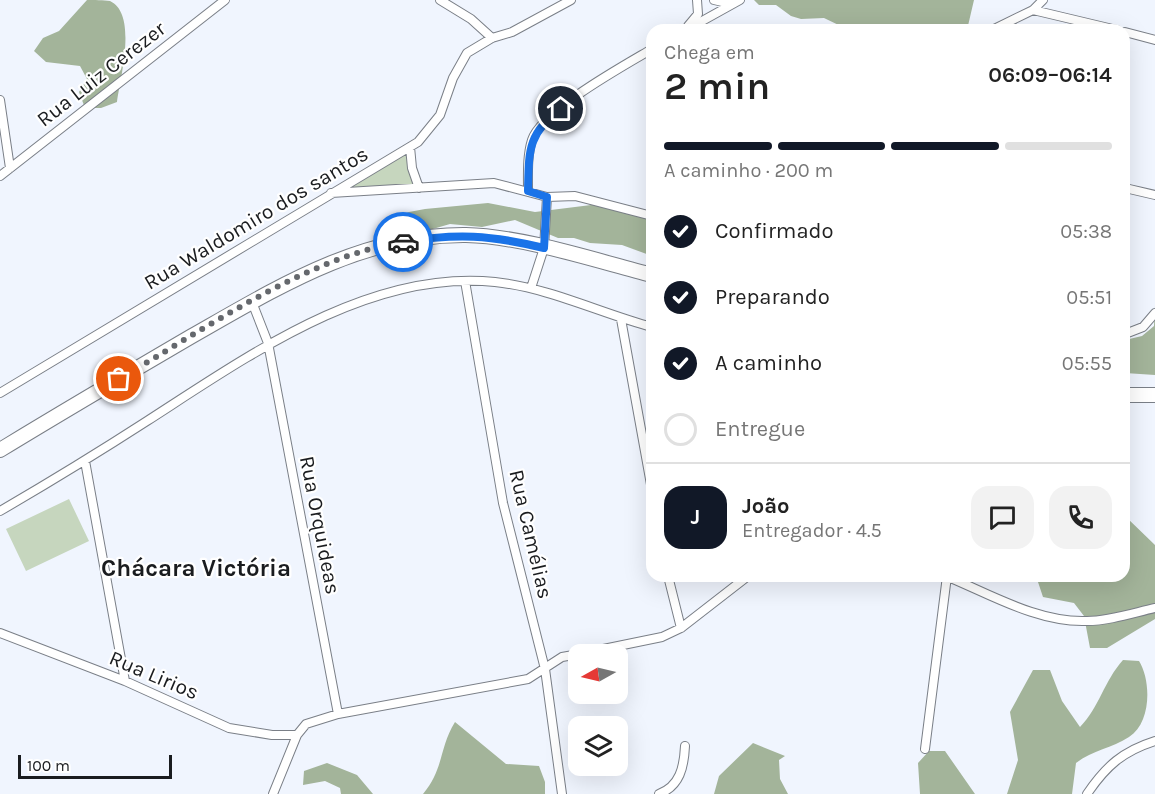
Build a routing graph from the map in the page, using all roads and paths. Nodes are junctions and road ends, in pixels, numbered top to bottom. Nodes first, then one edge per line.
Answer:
1 (225, 0) edge
2 (440, 0) edge
3 (572, 0) edge
4 (697, 0) edge
5 (714, 0) edge
6 (740, 0) edge
7 (1043, 0) edge
8 (731, 4) junction
9 (1033, 10) junction
10 (690, 24) edge
11 (696, 24) edge
12 (1004, 24) edge
13 (1092, 24) edge
14 (1130, 33) edge
15 (492, 38) junction
16 (1155, 40) edge
17 (646, 52) edge
18 (0, 100) edge
19 (410, 147) junction
20 (10, 168) junction
21 (0, 176) edge
22 (419, 188) junction
23 (1130, 189) edge
24 (528, 191) junction
25 (329, 193) junction
26 (1155, 195) edge
27 (547, 197) junction
28 (646, 214) edge
29 (544, 248) junction
30 (646, 274) edge
31 (465, 281) junction
32 (531, 288) junction
33 (252, 302) junction
34 (1155, 313) edge
35 (621, 319) junction
36 (646, 325) edge
37 (1130, 332) edge
38 (268, 343) junction
39 (0, 393) edge
40 (1130, 395) edge
41 (1155, 396) edge
42 (0, 450) edge
43 (646, 457) edge
44 (85, 461) junction
45 (0, 511) edge
46 (670, 582) edge
47 (740, 582) edge
48 (946, 582) edge
49 (961, 582) edge
50 (1155, 608) edge
51 (681, 628) junction
52 (0, 633) edge
53 (628, 644) edge
54 (568, 656) edge
55 (544, 669) junction
56 (125, 681) junction
57 (338, 714) junction
58 (297, 735) junction
59 (1155, 741) edge
60 (685, 746) dead end
61 (925, 750) dead end
62 (273, 794) edge
63 (562, 794) edge
64 (659, 794) edge
65 (1088, 794) edge

1 - 20 street, Rua Luiz Cerezer
2 - 15 street
3 - 15 street, Rua Waldomiro dos santos
4 - 10 street
5 - 8 street
6 - 8 street
7 - 9 street
8 - 11 street
9 - 12 street
9 - 13 street
14 - 16 street
15 - 19 street, Rua Waldomiro dos santos
17 - 24 street
18 - 20 street
19 - 22 street
19 - 25 street, Rua Waldomiro dos santos
20 - 21 street, Rua Luiz Cerezer
22 - 24 street
22 - 25 street
23 - 26 street
24 - 27 street
25 - 39 street, Rua Waldomiro dos santos
27 - 28 street
27 - 29 street
29 - 30 main road
29 - 32 street
29 - 33 main road
31 - 32 street
31 - 38 street
31 - 55 street, Rua Camélias
32 - 35 street
33 - 38 street, Rua Orquideas
33 - 42 main road
34 - 37 street
35 - 36 street
35 - 43 street
38 - 44 street
38 - 57 street, Rua Orquideas
40 - 41 main road
44 - 45 street
44 - 56 street
46 - 51 street
47 - 51 street
48 - 61 street
49 - 50 street
51 - 53 street
52 - 56 street, Rua Lirios
54 - 55 street
55 - 57 street
55 - 63 street, Rua Camélias
56 - 58 street, Rua Lirios
57 - 58 street
58 - 62 street
59 - 65 street
60 - 64 street

